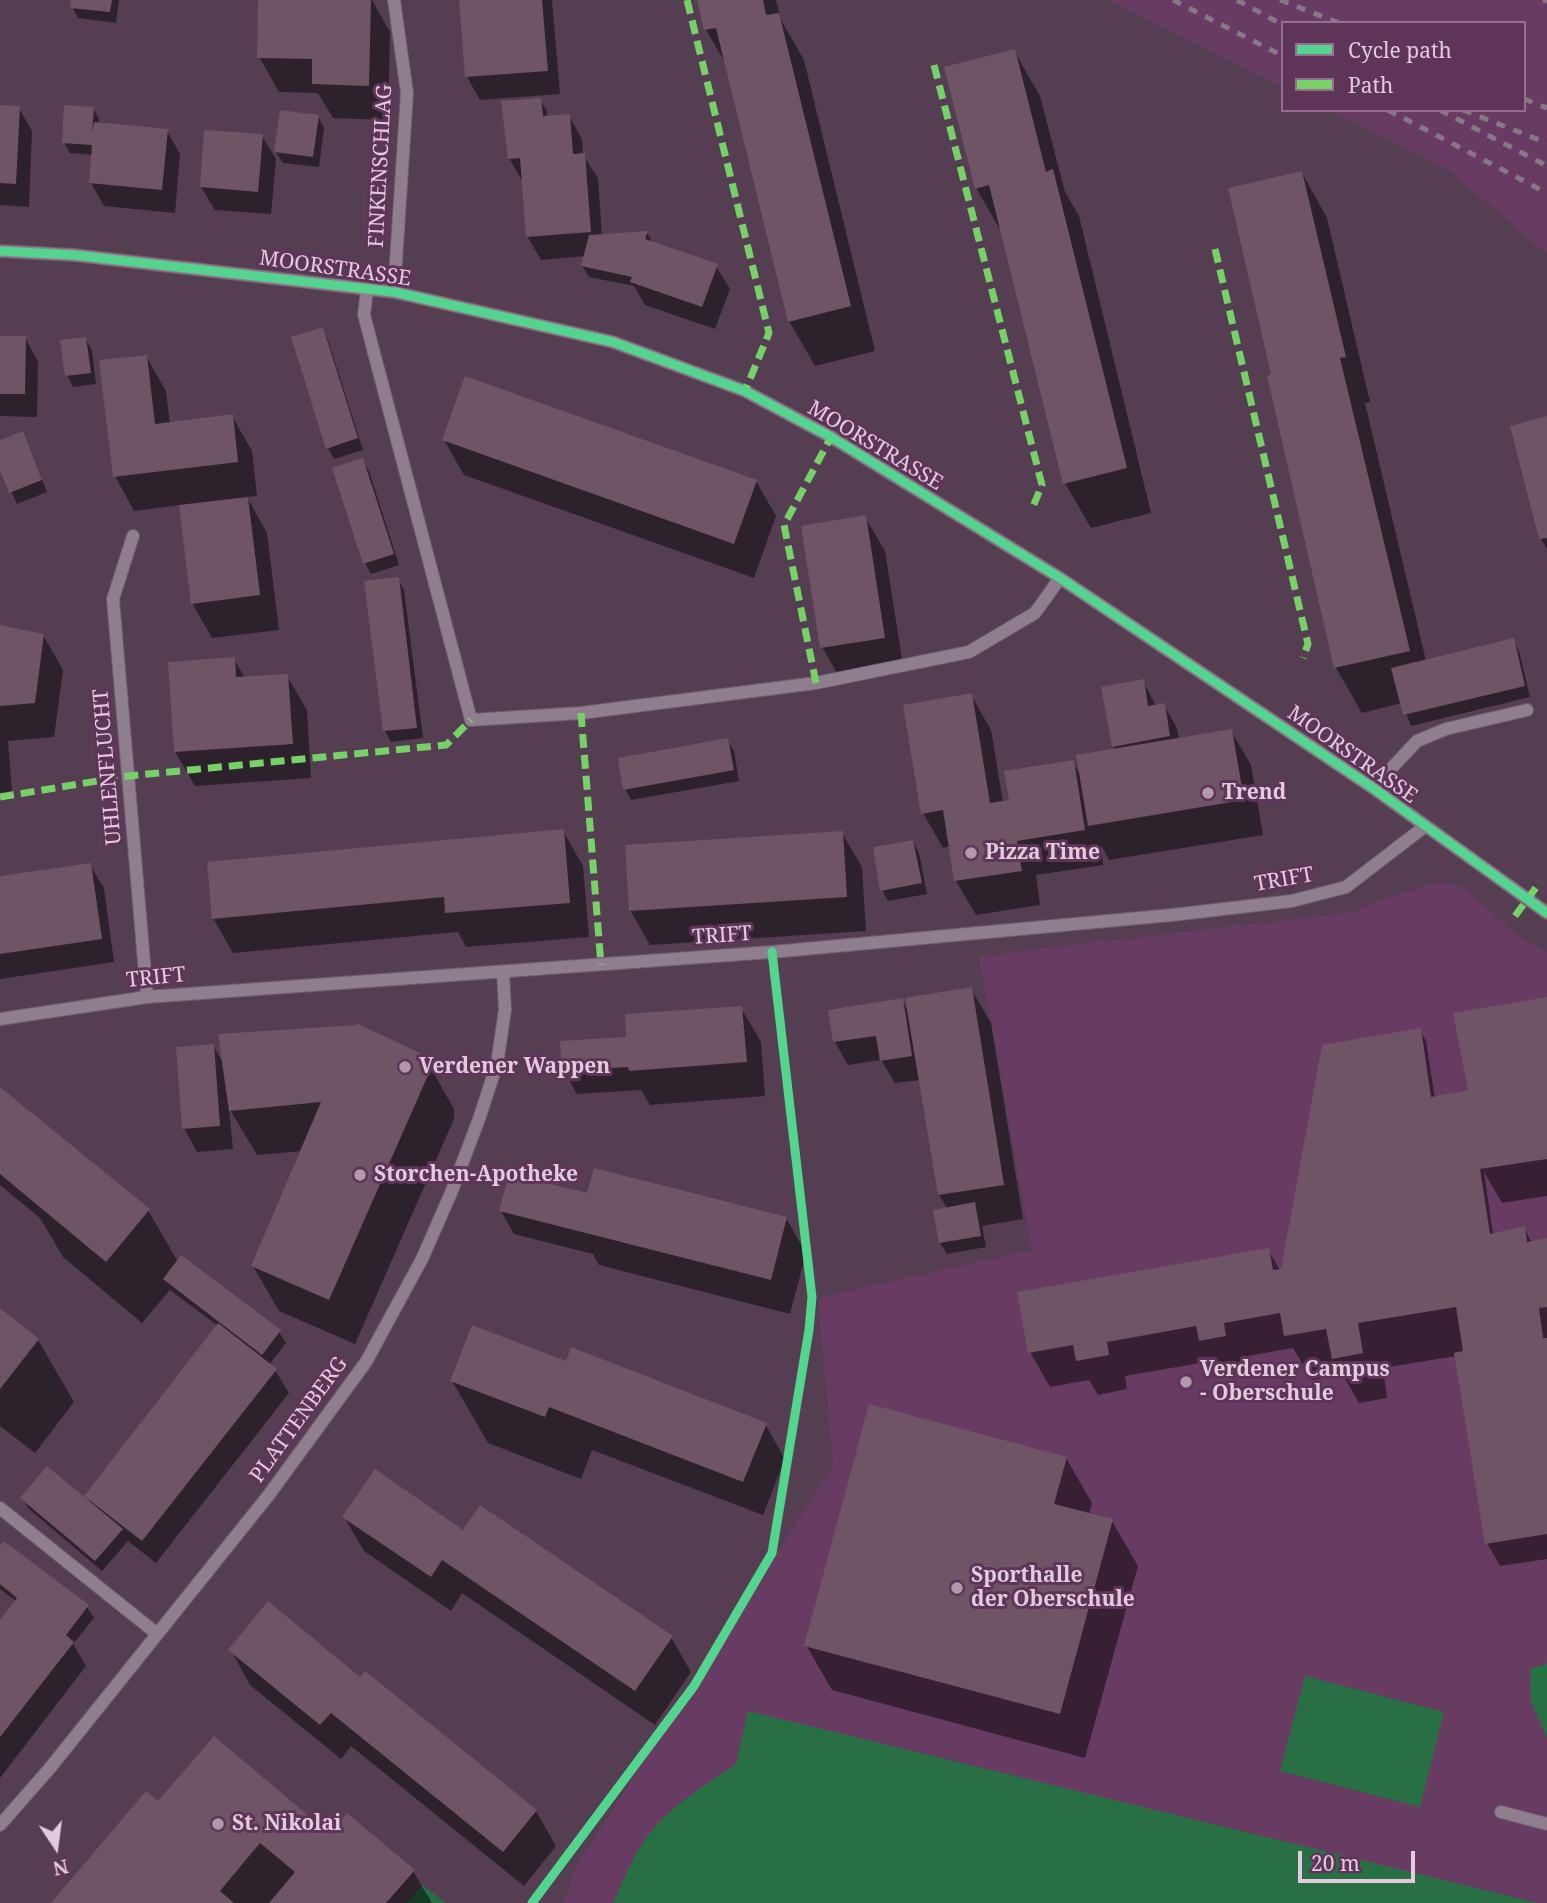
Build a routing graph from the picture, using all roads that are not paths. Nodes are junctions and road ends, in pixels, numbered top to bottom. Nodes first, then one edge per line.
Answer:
1 (394, 0) edge
2 (0, 251) edge
3 (368, 289) junction
4 (394, 292) junction
5 (133, 536) dead end
6 (1060, 578) junction
7 (1527, 710) dead end
8 (1373, 788) junction
9 (1424, 827) junction
10 (1547, 913) edge
11 (503, 972) junction
12 (147, 997) junction
13 (0, 1019) edge
14 (0, 1508) edge
15 (156, 1633) junction
16 (1501, 1812) dead end
17 (1547, 1824) edge
18 (0, 1825) edge

1 - 4 street, FINKENSCHLAG
2 - 3 street, MOORSTRASSE
3 - 4 street, MOORSTRASSE
3 - 6 street
4 - 6 street, MOORSTRASSE
5 - 12 street, UHLENFLUCHT
6 - 8 street, MOORSTRASSE
7 - 8 street
8 - 9 street, MOORSTRASSE
9 - 10 street, MOORSTRASSE
9 - 11 street, TRIFT
11 - 12 street, TRIFT
11 - 15 street, PLATTENBERG
12 - 13 street, TRIFT
14 - 15 street
15 - 18 street, PLATTENBERG
16 - 17 street

